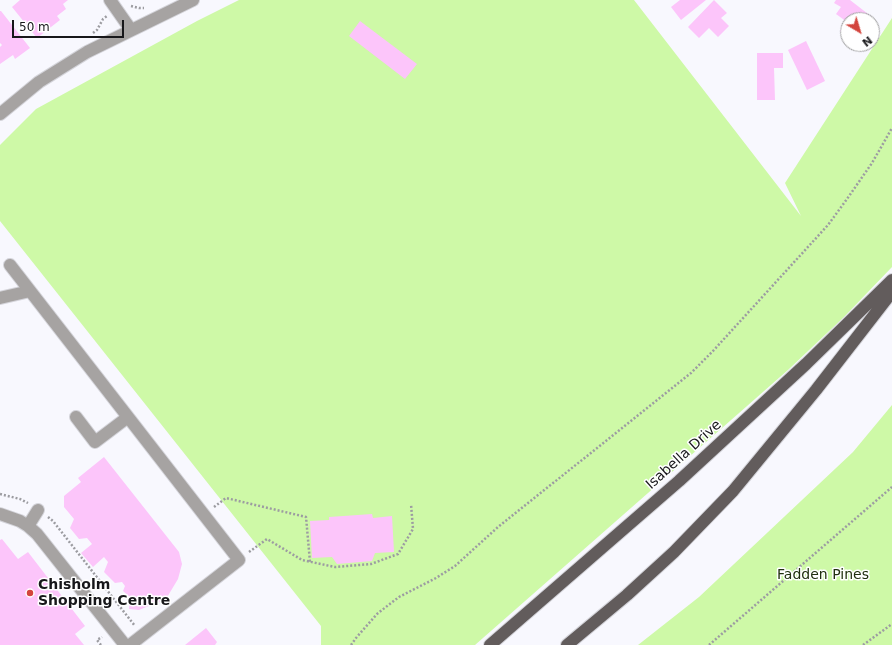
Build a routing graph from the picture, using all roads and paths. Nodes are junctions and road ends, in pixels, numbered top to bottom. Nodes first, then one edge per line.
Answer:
1 (110, 0) edge
2 (193, 0) edge
3 (130, 6) dead end
4 (147, 7) dead end
5 (131, 30) junction
6 (0, 114) edge
7 (892, 128) edge
8 (10, 265) dead end
9 (892, 280) edge
10 (30, 291) junction
11 (892, 292) edge
12 (0, 298) edge
13 (76, 417) dead end
14 (128, 417) junction
15 (892, 487) edge
16 (0, 494) edge
17 (411, 504) dead end
18 (38, 510) junction
19 (0, 514) edge
20 (203, 514) junction
21 (28, 526) junction
22 (239, 560) junction
23 (310, 562) junction
24 (892, 624) edge
25 (143, 635) junction
26 (97, 640) dead end
27 (101, 645) edge
28 (125, 645) edge
29 (130, 645) edge
30 (351, 645) edge
31 (490, 645) edge
32 (567, 645) edge
33 (709, 645) edge
34 (863, 645) edge

1 - 5 street
2 - 5 street
3 - 4 path
5 - 6 street
7 - 30 path
8 - 10 street
9 - 31 main road, Isabella Drive
10 - 12 street
10 - 14 street
11 - 32 main road
13 - 14 street
14 - 20 street
15 - 33 path
16 - 18 path
17 - 23 path
18 - 21 street
18 - 25 path
19 - 21 street
20 - 22 street
20 - 23 path
21 - 28 street
22 - 23 path
22 - 25 street
24 - 34 path
25 - 29 street
26 - 27 path

